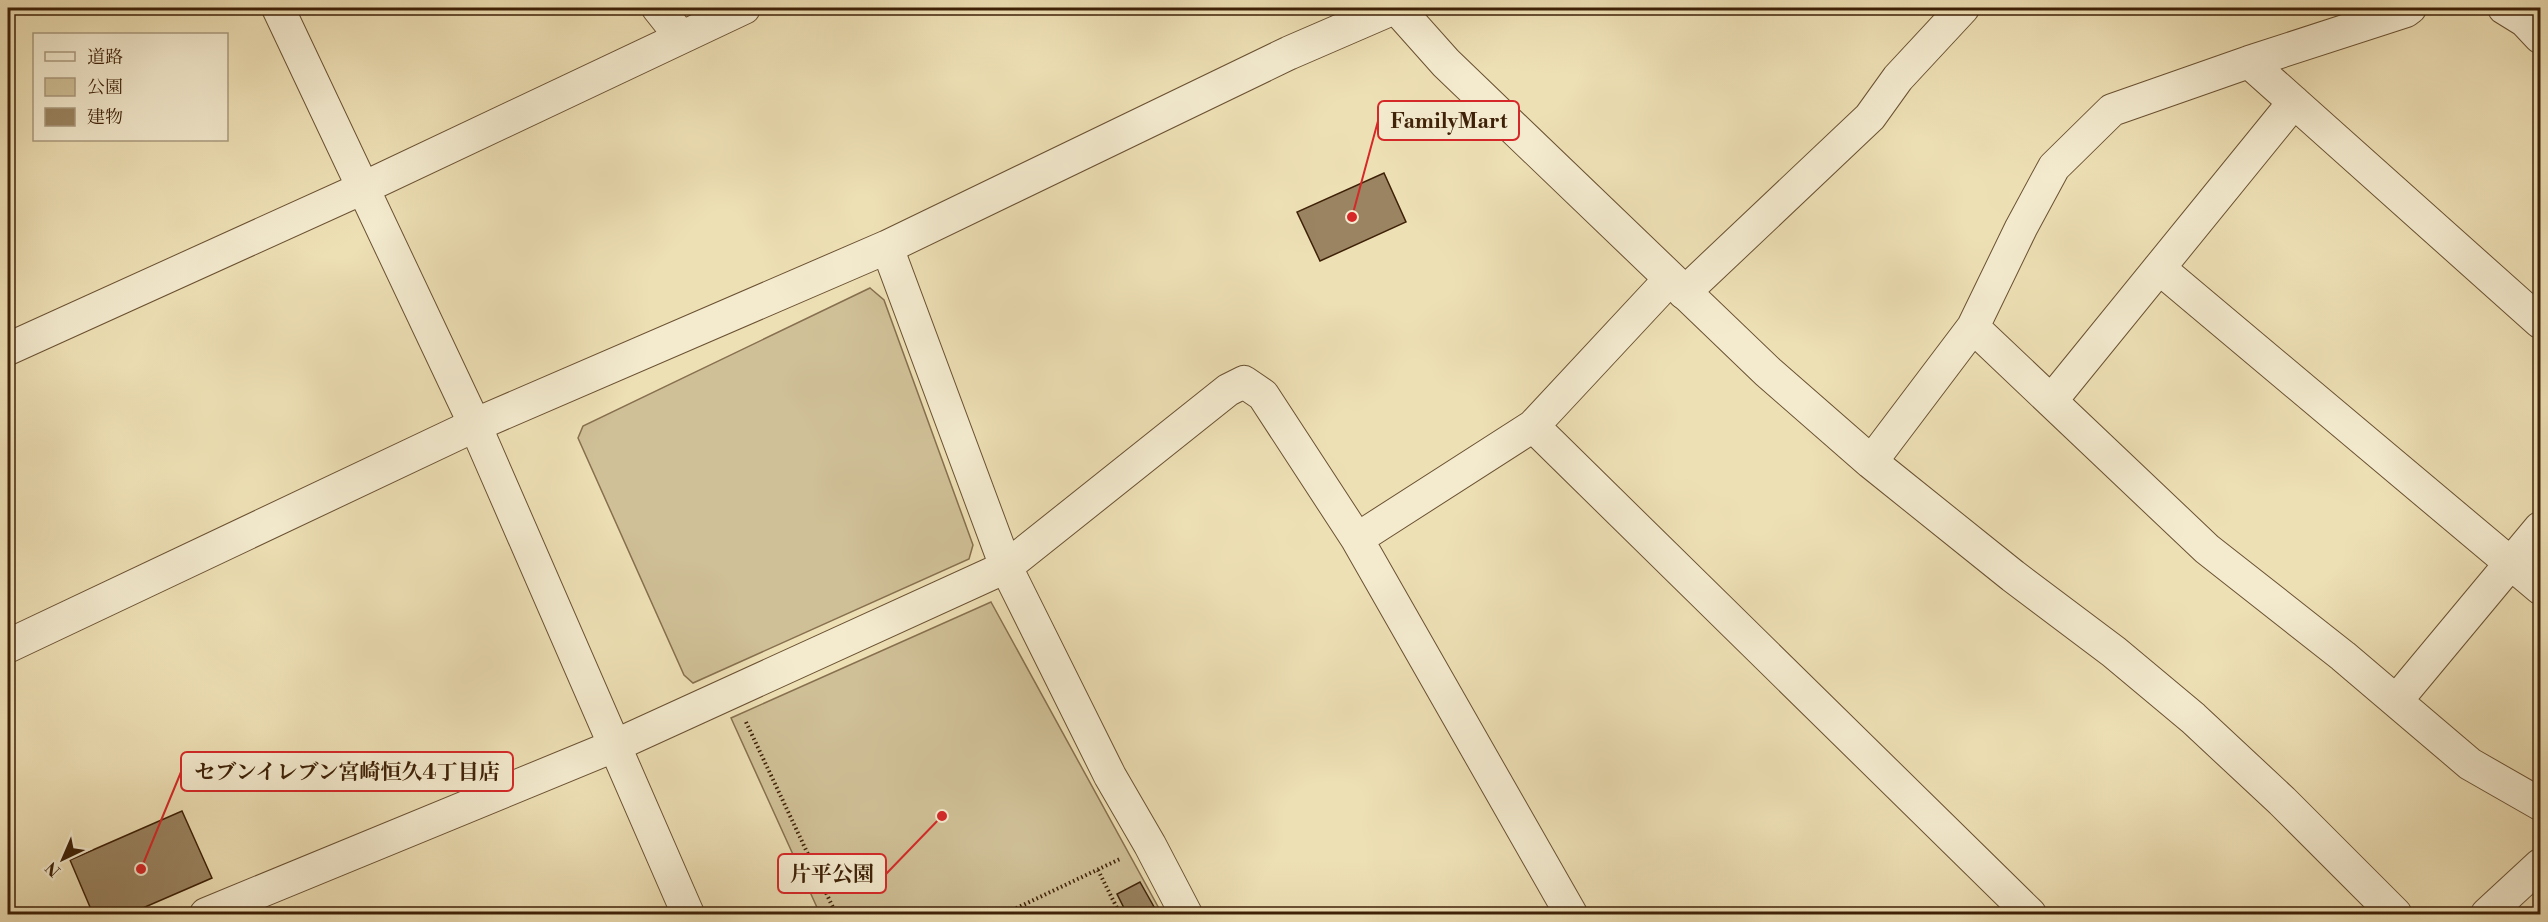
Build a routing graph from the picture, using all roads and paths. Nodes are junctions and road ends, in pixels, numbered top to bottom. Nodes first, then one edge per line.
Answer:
1 (278, 8) edge
2 (658, 8) edge
3 (744, 8) edge
4 (1395, 8) edge
5 (1963, 8) edge
6 (2410, 8) edge
7 (2504, 8) edge
8 (681, 37) junction
9 (2541, 37) edge
10 (2248, 62) junction
11 (2294, 102) junction
12 (363, 188) junction
13 (887, 247) junction
14 (2159, 268) junction
15 (1677, 286) junction
16 (2541, 322) edge
17 (1973, 327) junction
18 (8, 349) edge
19 (2050, 401) junction
20 (475, 424) junction
21 (1533, 426) junction
22 (1870, 462) junction
23 (2541, 528) edge
24 (1357, 539) junction
25 (2511, 563) junction
26 (1006, 567) junction
27 (2541, 588) edge
28 (8, 646) edge
29 (732, 692) junction
30 (2396, 701) junction
31 (614, 747) junction
32 (2541, 804) edge
33 (1150, 845) junction
34 (2541, 865) edge
35 (1098, 870) junction
36 (226, 910) edge
37 (688, 915) edge
38 (836, 915) edge
39 (1004, 915) edge
40 (1120, 915) edge
41 (1186, 915) edge
42 (1571, 915) edge
43 (2030, 915) edge
44 (2395, 915) edge
45 (2487, 915) edge

1 - 12 street
2 - 8 street
3 - 8 street
4 - 13 street
4 - 15 street
5 - 15 street
6 - 10 street
7 - 9 street
8 - 12 street
10 - 11 street
10 - 17 street
11 - 14 street
11 - 16 street
12 - 18 street
12 - 20 street
13 - 20 street
13 - 26 street
14 - 19 street
14 - 25 street
15 - 21 street
15 - 22 street
17 - 19 street
17 - 22 street
19 - 30 street
20 - 28 street
20 - 31 street
21 - 24 street
21 - 43 street
22 - 44 street
23 - 25 street
24 - 26 street
24 - 42 street
25 - 27 street
25 - 30 street
26 - 29 street
26 - 33 street
29 - 31 street
29 - 38 path
30 - 32 street
31 - 36 street
31 - 37 street
33 - 35 path
33 - 41 street
34 - 45 street
35 - 39 path
35 - 40 path

